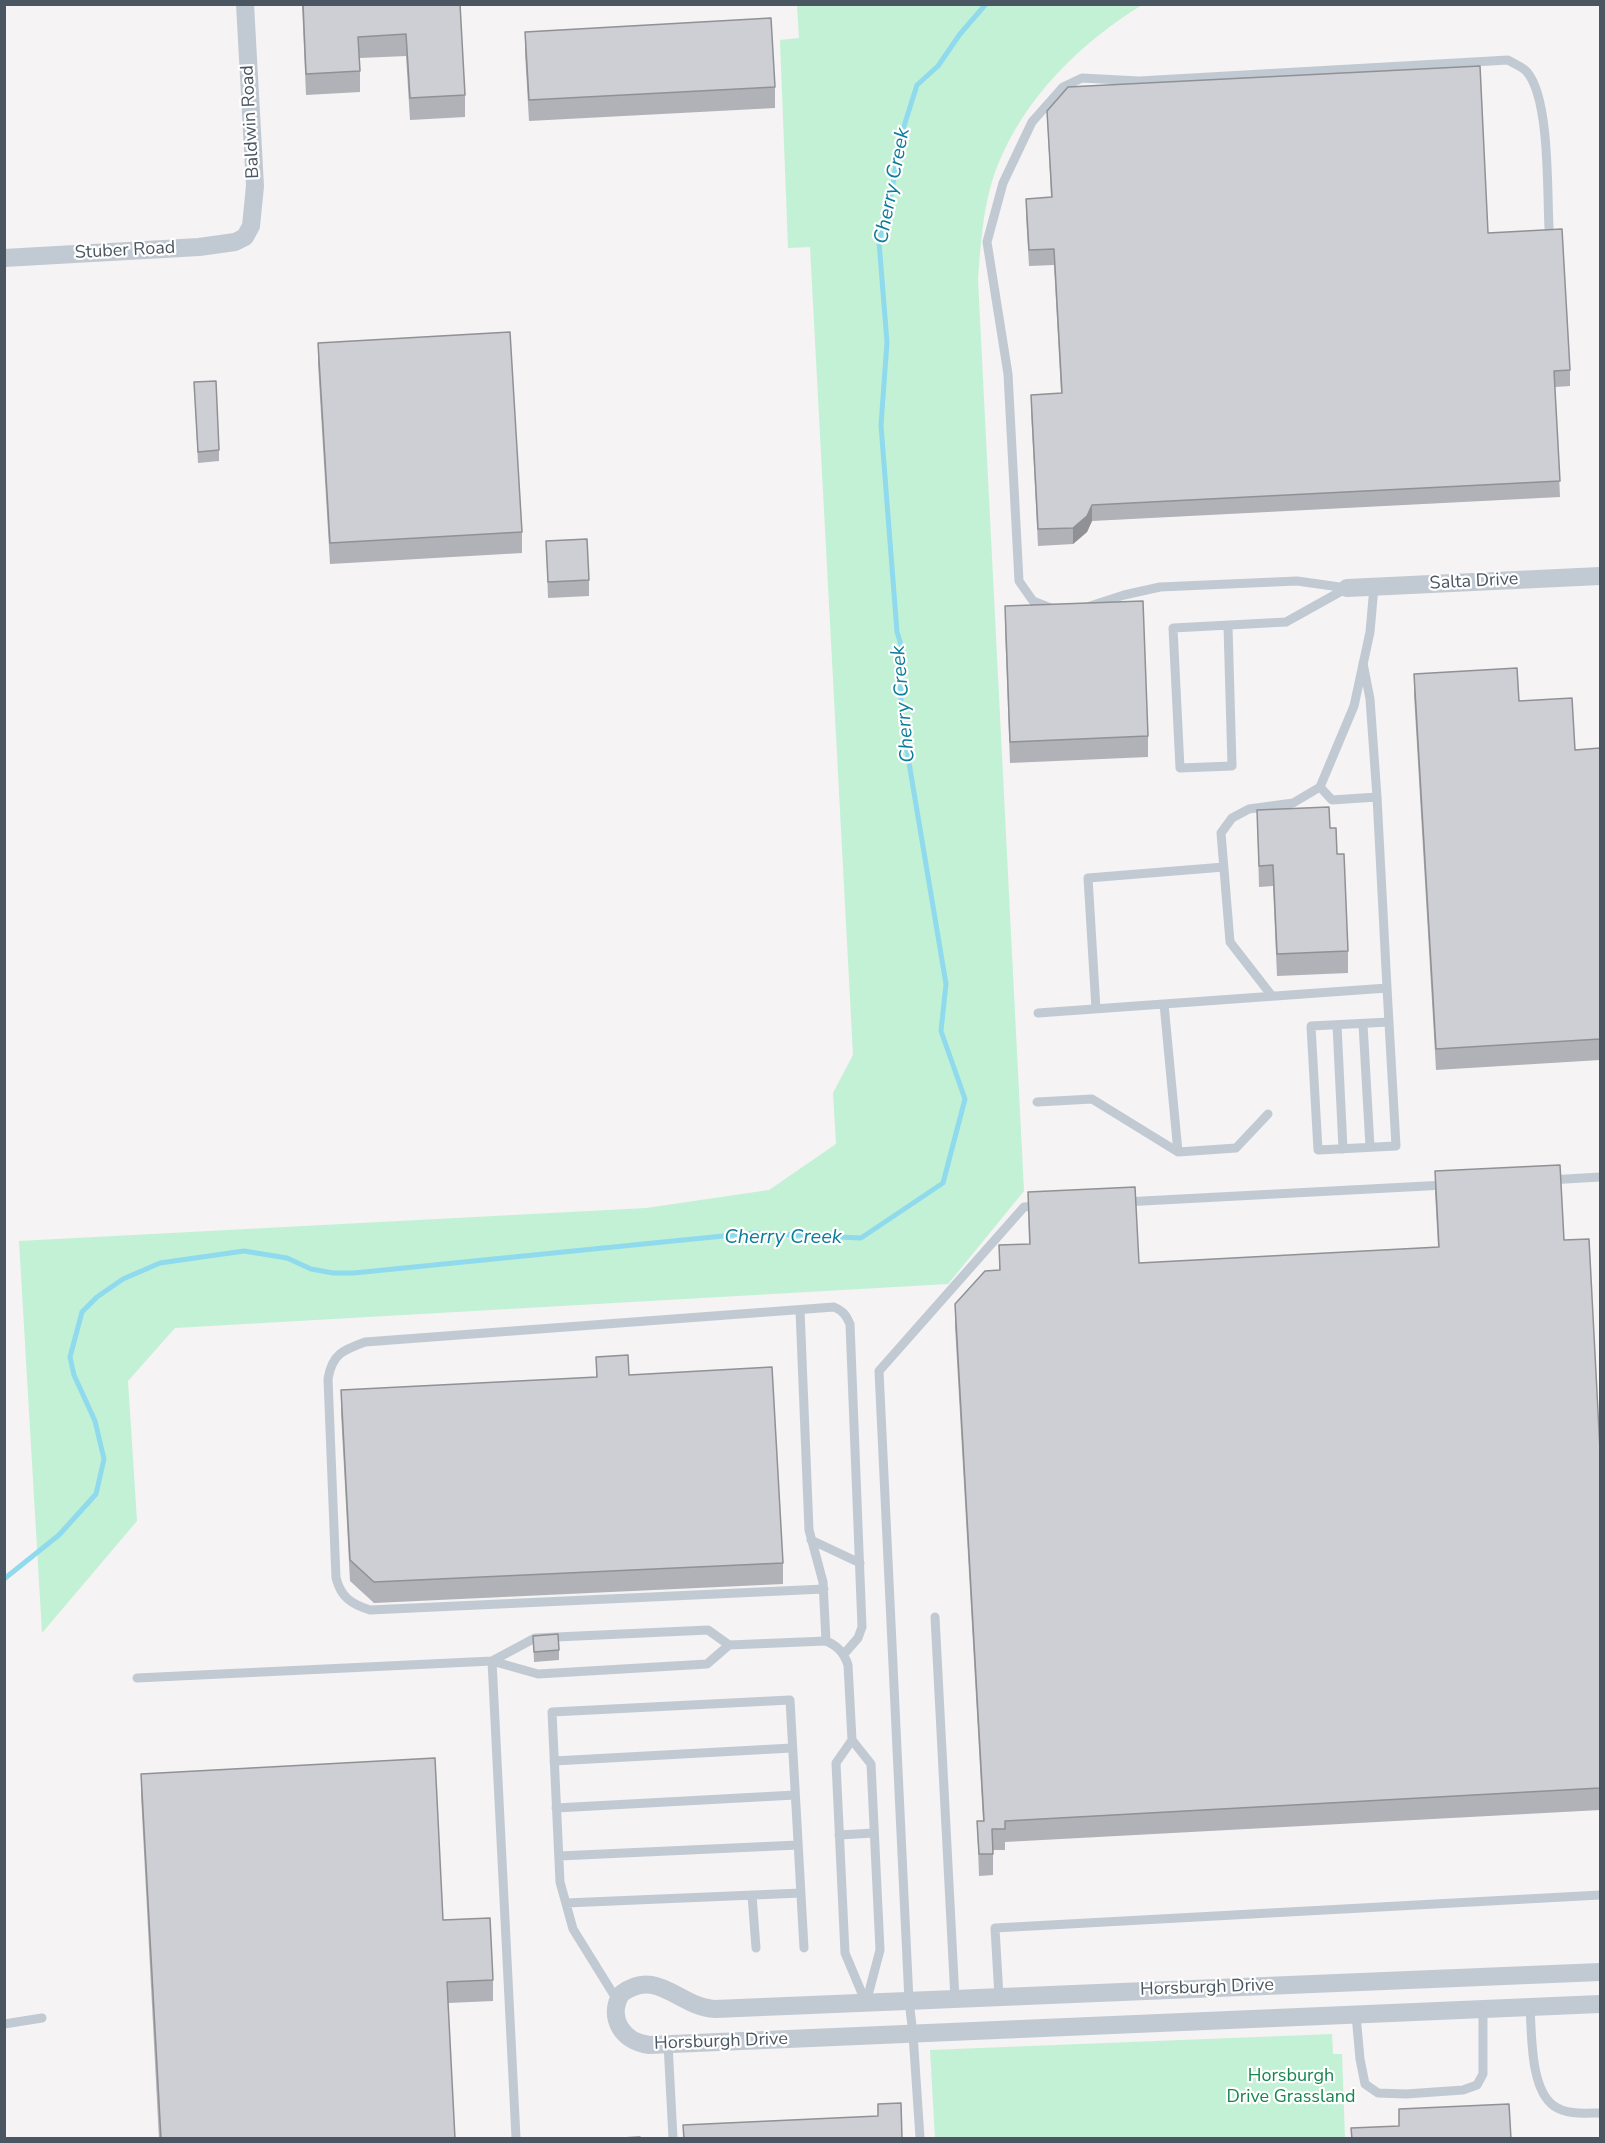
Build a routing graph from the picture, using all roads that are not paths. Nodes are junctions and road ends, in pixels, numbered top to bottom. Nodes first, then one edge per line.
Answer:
1 (245, 4) edge
2 (1549, 228) edge
3 (244, 237) joint
4 (4, 258) edge
5 (1600, 576) edge
6 (1374, 587) junction
7 (1347, 588) junction
8 (1062, 609) edge
9 (1081, 609) edge
10 (1227, 626) junction
11 (1363, 663) junction
12 (1320, 787) junction
13 (1377, 797) junction
14 (1224, 867) junction
15 (1387, 988) junction
16 (1272, 996) junction
17 (1164, 1004) junction
18 (1096, 1009) junction
19 (1038, 1013) dead end
20 (1389, 1022) junction
21 (1363, 1024) junction
22 (1337, 1025) junction
23 (1037, 1102) dead end
24 (1268, 1114) dead end
25 (1370, 1147) junction
26 (1343, 1149) junction
27 (1178, 1152) junction
28 (1600, 1177) edge
29 (1542, 1180) edge
30 (1459, 1184) edge
31 (1118, 1202) edge
32 (1047, 1206) edge
33 (800, 1310) junction
34 (811, 1540) junction
35 (860, 1563) junction
36 (824, 1589) junction
37 (934, 1617) dead end
38 (826, 1641) junction
39 (729, 1645) junction
40 (844, 1654) junction
41 (492, 1661) junction
42 (136, 1678) dead end
43 (852, 1740) junction
44 (792, 1748) junction
45 (554, 1761) junction
46 (795, 1795) junction
47 (556, 1808) junction
48 (874, 1833) junction
49 (839, 1835) junction
50 (798, 1845) junction
51 (558, 1856) junction
52 (801, 1893) junction
53 (752, 1895) junction
54 (1600, 1895) edge
55 (566, 1904) junction
56 (756, 1948) dead end
57 (804, 1948) dead end
58 (1600, 1972) edge
59 (1529, 1974) junction
60 (999, 1997) junction
61 (955, 1999) junction
62 (617, 2000) junction
63 (909, 2001) junction
64 (866, 2003) junction
65 (1600, 2004) edge
66 (1530, 2008) junction
67 (1483, 2010) junction
68 (1356, 2015) junction
69 (42, 2018) dead end
70 (4, 2024) edge
71 (913, 2034) junction
72 (868, 2036) junction
73 (668, 2044) junction
74 (1600, 2113) edge
75 (516, 2139) edge
76 (673, 2139) edge
77 (920, 2139) edge

1 - 3 street, Baldwin Road
2 - 8 lane
3 - 4 street, Stuber Road
5 - 6 street, Salta Drive
6 - 7 street, Salta Drive
6 - 11 lane
7 - 9 lane
7 - 10 lane
10 - 10 lane
11 - 12 lane
11 - 13 lane
12 - 13 lane
12 - 14 lane
13 - 15 lane
14 - 16 lane
14 - 18 lane
15 - 16 lane
15 - 20 lane
16 - 17 lane
17 - 18 lane
17 - 27 lane
18 - 19 lane
20 - 21 lane
20 - 25 lane
21 - 22 lane
21 - 25 lane
22 - 26 lane
22 - 26 lane
23 - 27 lane
24 - 27 lane
25 - 26 lane
28 - 29 lane
30 - 31 lane
32 - 63 lane
33 - 34 lane
33 - 35 lane
33 - 36 lane
34 - 35 lane
34 - 36 lane
35 - 40 lane
36 - 38 lane
37 - 61 lane
38 - 39 lane
38 - 40 lane
39 - 41 lane
39 - 41 lane
40 - 43 lane
41 - 42 lane
41 - 75 lane
43 - 48 lane
43 - 49 lane
44 - 45 lane
44 - 45 lane
44 - 46 lane
45 - 47 lane
46 - 47 lane
46 - 50 lane
47 - 51 lane
48 - 49 lane
48 - 64 lane
49 - 64 lane
50 - 51 lane
50 - 52 lane
51 - 55 lane
52 - 53 lane
52 - 57 lane
53 - 55 lane
53 - 56 lane
54 - 60 lane
55 - 62 lane
58 - 59 street, Horsburgh Drive
59 - 60 street, Horsburgh Drive
59 - 66 street
60 - 61 street, Horsburgh Drive
61 - 63 street, Horsburgh Drive
62 - 64 street, Horsburgh Drive
62 - 73 street, Horsburgh Drive
63 - 64 street, Horsburgh Drive
63 - 71 lane
64 - 72 street
65 - 66 street, Horsburgh Drive
66 - 67 street, Horsburgh Drive
66 - 74 lane
67 - 68 street, Horsburgh Drive
67 - 68 lane
68 - 71 street, Horsburgh Drive
69 - 70 lane
71 - 72 street, Horsburgh Drive
71 - 77 lane
72 - 73 street, Horsburgh Drive
73 - 76 lane

